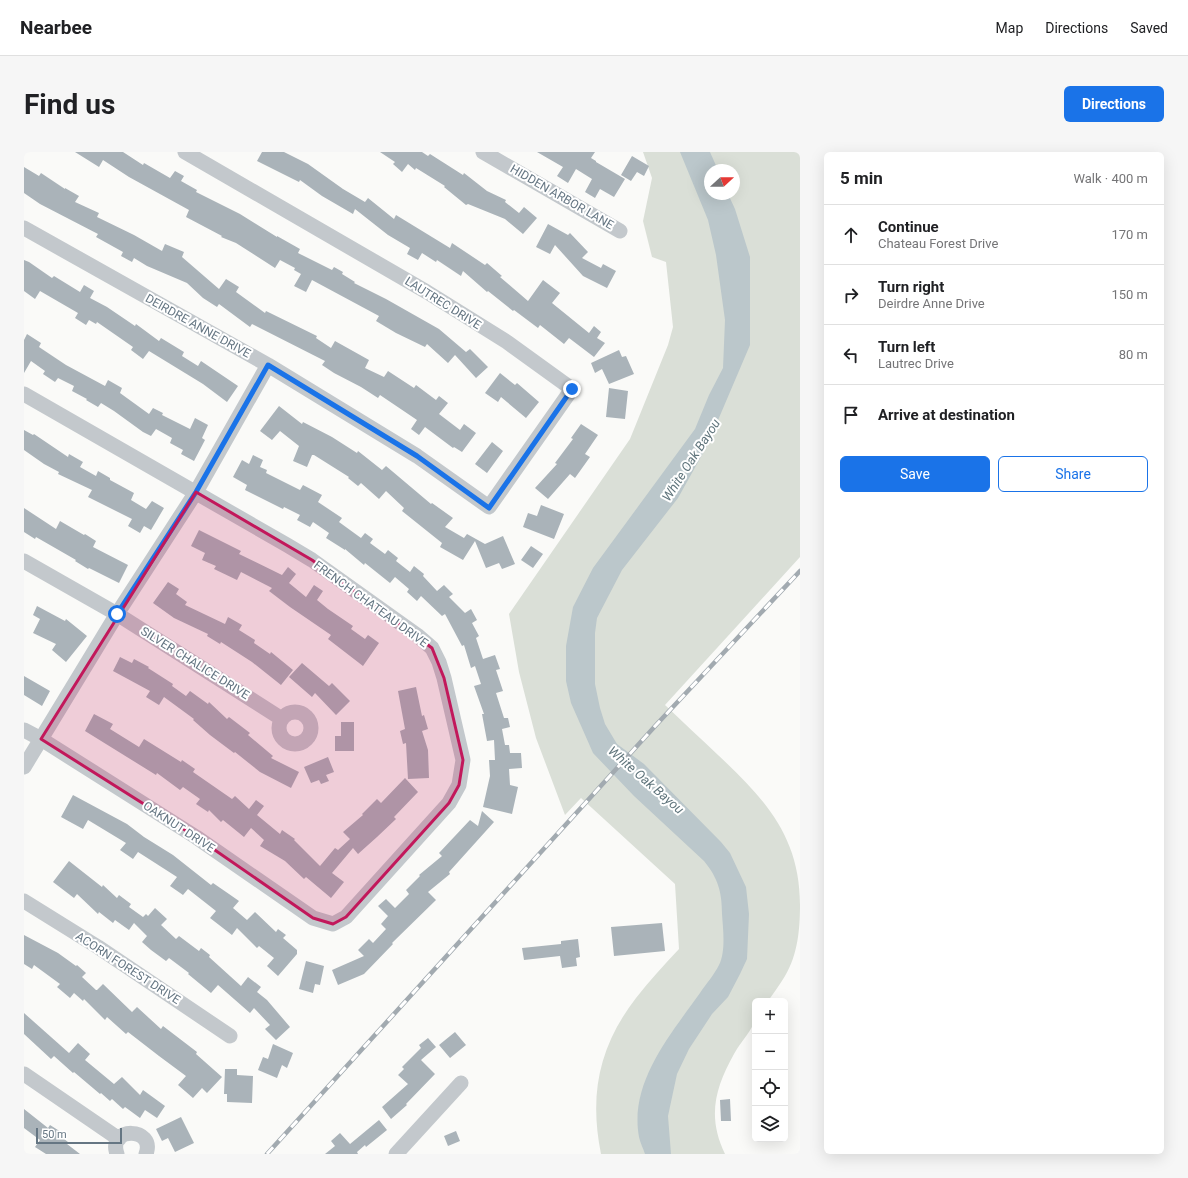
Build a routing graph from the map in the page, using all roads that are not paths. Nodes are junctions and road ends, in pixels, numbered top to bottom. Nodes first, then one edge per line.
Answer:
1 (187, 152) edge
2 (483, 152) edge
3 (503, 157) edge
4 (24, 228) edge
5 (620, 231) dead end
6 (268, 365) junction
7 (24, 394) edge
8 (196, 492) junction
9 (489, 508) joint
10 (24, 561) edge
11 (117, 614) junction
12 (282, 719) dead end
13 (24, 730) edge
14 (41, 739) junction
15 (24, 767) edge
16 (24, 901) edge
17 (333, 924) joint
18 (230, 1036) dead end
19 (24, 1074) edge
20 (461, 1083) dead end
21 (118, 1147) edge
22 (146, 1154) edge
23 (396, 1154) edge

1 - 9 street, LAUTREC DRIVE
2 - 3 street, HIDDEN ARBOR LANE
3 - 5 street, HIDDEN ARBOR LANE
4 - 6 street, DEIRDRE ANNE DRIVE
6 - 8 street
6 - 9 street, DEIRDRE ANNE DRIVE
7 - 8 street, FRENCH CHATEAU DRIVE
8 - 11 street
8 - 17 street, FRENCH CHATEAU DRIVE
10 - 11 street, SILVER CHALICE DRIVE
11 - 12 street, SILVER CHALICE DRIVE
11 - 14 street
13 - 14 street, OAKNUT DRIVE
14 - 15 street
14 - 17 street, OAKNUT DRIVE
16 - 18 street, ACORN FOREST DRIVE
19 - 21 street
20 - 23 street
21 - 22 street

